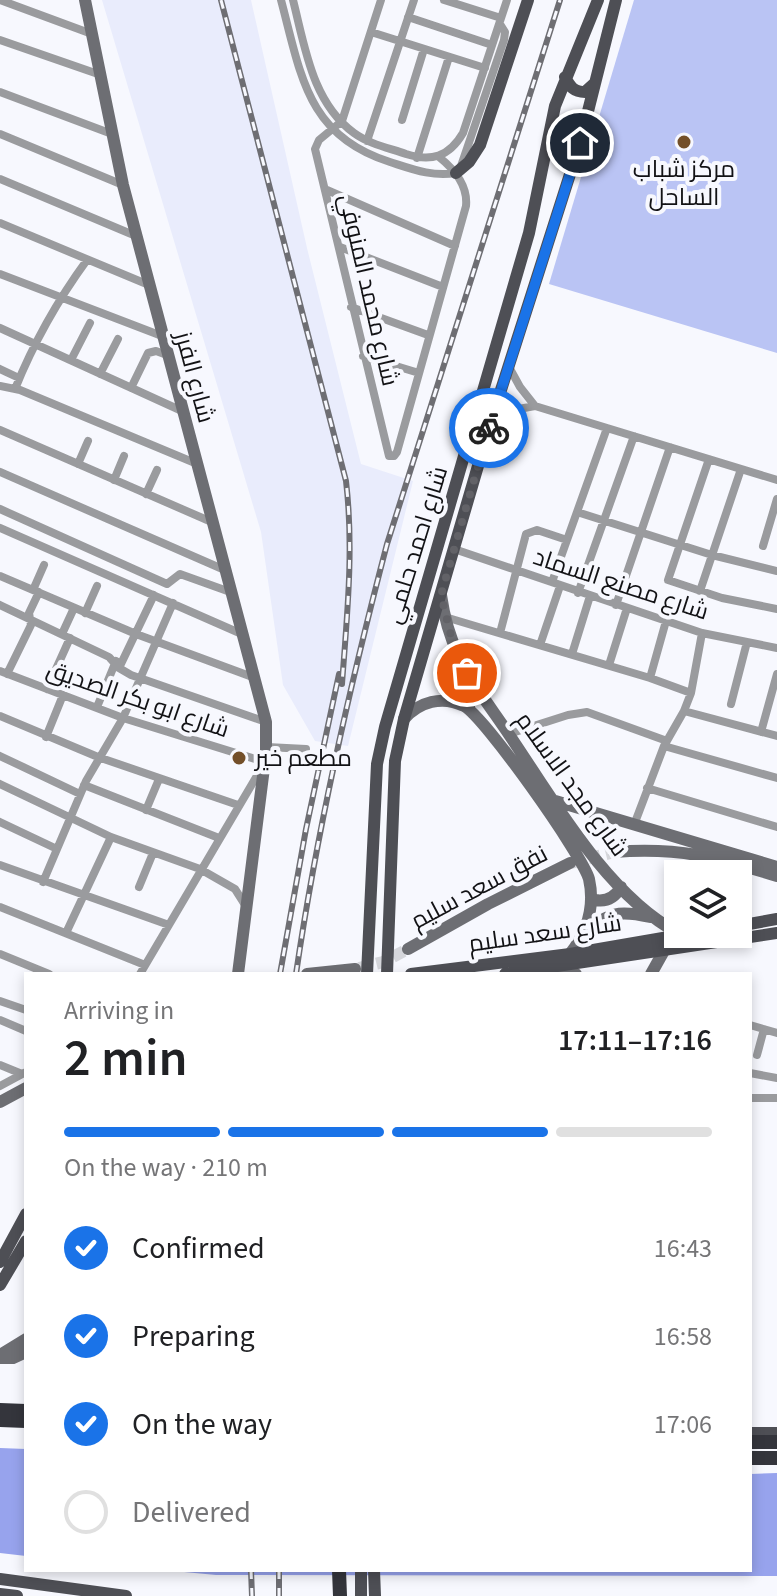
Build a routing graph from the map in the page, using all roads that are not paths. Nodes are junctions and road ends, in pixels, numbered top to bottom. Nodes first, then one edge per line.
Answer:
1 (0, 0) edge
2 (85, 0) edge
3 (281, 0) edge
4 (293, 0) edge
5 (381, 0) edge
6 (414, 0) edge
7 (444, 0) edge
8 (507, 0) edge
9 (528, 0) edge
10 (598, 0) edge
11 (616, 0) edge
12 (408, 17) junction
13 (501, 19) junction
14 (371, 32) junction
15 (92, 34) junction
16 (0, 40) edge
17 (400, 41) junction
18 (492, 45) junction
19 (424, 49) junction
20 (449, 57) junction
21 (485, 68) junction
22 (98, 74) junction
23 (565, 77) junction
24 (595, 82) junction
25 (0, 92) edge
26 (402, 120) dead end
27 (342, 121) junction
28 (333, 131) junction
29 (0, 134) edge
30 (112, 134) junction
31 (367, 141) junction
32 (580, 143) junction
33 (547, 146) junction
34 (439, 157) junction
35 (417, 158) junction
36 (456, 173) junction
37 (0, 179) edge
38 (123, 185) junction
39 (327, 190) junction
40 (0, 223) edge
41 (136, 236) junction
42 (455, 246) junction
43 (340, 247) junction
44 (87, 260) junction
45 (0, 274) edge
46 (149, 285) junction
47 (443, 287) junction
48 (59, 298) junction
49 (351, 307) junction
50 (90, 323) dead end
51 (0, 328) edge
52 (428, 335) junction
53 (162, 336) junction
54 (118, 339) dead end
55 (34, 343) junction
56 (167, 355) junction
57 (363, 356) junction
58 (71, 360) junction
59 (508, 365) junction
60 (0, 369) edge
61 (419, 373) junction
62 (100, 374) junction
63 (19, 378) junction
64 (0, 386) edge
65 (131, 388) junction
66 (15, 389) junction
67 (535, 406) junction
68 (182, 411) junction
69 (492, 418) junction
70 (607, 428) junction
71 (0, 430) edge
72 (634, 436) junction
73 (88, 441) dead end
74 (670, 447) junction
75 (124, 456) dead end
76 (709, 459) junction
77 (195, 463) junction
78 (78, 464) junction
79 (741, 469) junction
80 (157, 470) dead end
81 (0, 472) edge
82 (114, 480) junction
83 (777, 480) edge
84 (146, 494) junction
85 (777, 499) edge
86 (0, 509) edge
87 (577, 512) junction
88 (604, 521) junction
89 (214, 523) junction
90 (0, 528) edge
91 (640, 532) junction
92 (767, 532) junction
93 (777, 535) edge
94 (567, 540) junction
95 (679, 545) junction
96 (763, 546) dead end
97 (454, 549) junction
98 (712, 555) junction
99 (44, 565) dead end
100 (227, 571) junction
101 (515, 571) junction
102 (777, 571) edge
103 (0, 576) edge
104 (556, 584) junction
105 (97, 586) dead end
106 (36, 591) junction
107 (700, 591) junction
108 (233, 593) junction
109 (578, 593) junction
110 (154, 595) junction
111 (441, 595) junction
112 (590, 596) junction
113 (173, 603) junction
114 (0, 605) edge
115 (616, 605) junction
116 (74, 608) junction
117 (627, 608) junction
118 (777, 609) edge
119 (85, 613) junction
120 (445, 617) junction
121 (31, 619) junction
122 (666, 621) junction
123 (500, 633) junction
124 (702, 633) junction
125 (136, 634) junction
126 (244, 635) junction
127 (66, 636) junction
128 (156, 642) junction
129 (747, 642) junction
130 (540, 645) junction
131 (777, 648) edge
132 (572, 654) junction
133 (117, 665) junction
134 (609, 665) junction
135 (4, 672) edge
136 (467, 673) junction
137 (777, 674) edge
138 (141, 678) junction
139 (256, 678) junction
140 (650, 678) junction
141 (47, 689) junction
142 (691, 693) junction
143 (63, 695) junction
144 (731, 704) dead end
145 (97, 707) junction
146 (469, 709) junction
147 (684, 711) junction
148 (0, 716) edge
149 (123, 718) junction
150 (404, 719) junction
151 (266, 722) junction
152 (761, 732) junction
153 (509, 734) junction
154 (777, 736) edge
155 (46, 737) junction
156 (665, 744) junction
157 (267, 747) junction
158 (306, 749) dead end
159 (0, 756) edge
160 (98, 757) junction
161 (265, 762) junction
162 (777, 778) edge
163 (159, 779) junction
164 (0, 784) edge
165 (647, 788) junction
166 (82, 790) junction
167 (552, 800) junction
168 (238, 805) junction
169 (146, 810) junction
170 (70, 819) junction
171 (0, 822) edge
172 (634, 825) junction
173 (777, 827) edge
174 (111, 837) junction
175 (219, 838) junction
176 (57, 849) junction
177 (614, 852) tunnel mouth
178 (153, 853) junction
179 (570, 863) tunnel mouth
180 (0, 865) edge
181 (777, 867) edge
182 (200, 869) junction
183 (777, 876) edge
184 (43, 882) junction
185 (139, 887) dead end
186 (621, 887) junction
187 (83, 897) junction
188 (591, 899) junction
189 (0, 907) edge
190 (247, 909) junction
191 (654, 918) junction
192 (777, 919) edge
193 (752, 923) edge
194 (664, 924) edge
195 (169, 925) junction
196 (66, 933) junction
197 (583, 933) junction
198 (777, 933) edge
199 (664, 937) edge
200 (408, 949) tunnel mouth
201 (665, 949) junction
202 (0, 954) edge
203 (570, 954) junction
204 (145, 965) junction
205 (556, 966) junction
206 (44, 972) edge
207 (141, 972) edge
208 (238, 972) edge
209 (245, 972) edge
210 (361, 972) edge
211 (387, 972) edge
212 (427, 972) edge
213 (518, 972) edge
214 (571, 972) edge
215 (652, 972) edge
216 (0, 1001) edge
217 (24, 1009) edge
218 (0, 1020) edge
219 (752, 1026) edge
220 (764, 1029) junction
221 (24, 1030) edge
222 (777, 1033) edge
223 (757, 1055) dead end
224 (0, 1065) edge
225 (24, 1073) edge
226 (752, 1073) edge
227 (777, 1078) edge
228 (0, 1086) edge
229 (24, 1089) edge
230 (752, 1098) edge
231 (777, 1098) edge
232 (0, 1102) edge
233 (24, 1218) edge
234 (24, 1244) edge
235 (1, 1259) edge
236 (0, 1285) edge
237 (24, 1340) edge
238 (24, 1353) edge
239 (0, 1357) edge
240 (0, 1410) edge
241 (24, 1411) edge
242 (0, 1420) edge
243 (24, 1421) edge
244 (752, 1433) edge
245 (777, 1433) edge
246 (752, 1442) edge
247 (777, 1442) edge
248 (777, 1448) edge
249 (752, 1449) edge
250 (752, 1458) edge
251 (777, 1458) edge
252 (339, 1572) edge
253 (361, 1572) edge
254 (374, 1572) edge
255 (0, 1579) edge
256 (0, 1594) edge
257 (17, 1596) edge
258 (126, 1596) edge
259 (340, 1596) edge
260 (361, 1596) edge
261 (375, 1596) edge

1 - 15 street
2 - 15 street, شارع الفرز
3 - 28 street
4 - 27 street
5 - 14 street
6 - 12 street
7 - 13 street
8 - 13 street
9 - 36 main road
10 - 23 main road, شارع احمد حلمي
11 - 24 main road, شارع احمد حلمي
12 - 17 street
12 - 18 street
13 - 18 street
13 - 36 street
14 - 17 street
14 - 27 street
15 - 22 street, شارع الفرز
16 - 22 street
17 - 19 street
17 - 31 street
18 - 21 street
19 - 20 street
19 - 26 street
20 - 21 street
20 - 35 street
21 - 34 street
22 - 30 street, شارع الفرز
23 - 24 main road
23 - 33 main road, شارع احمد حلمي
24 - 32 main road, شارع احمد حلمي
25 - 30 street
27 - 28 street
27 - 31 street
28 - 36 street
28 - 39 street, شارع محمد المنوفي
29 - 38 street
30 - 38 street, شارع الفرز
31 - 35 street
32 - 33 main road
32 - 59 main road, شارع احمد حلمي
33 - 210 main road, شارع احمد حلمي
34 - 35 street
34 - 36 street
36 - 42 street
37 - 41 street
38 - 41 street, شارع الفرز
39 - 42 street
39 - 43 street, شارع محمد المنوفي
40 - 44 street
41 - 46 street, شارع الفرز
42 - 47 street
43 - 47 street
43 - 49 street, شارع محمد المنوفي
44 - 46 street
44 - 48 street
45 - 48 street
46 - 53 street, شارع الفرز
47 - 52 street
48 - 53 street
48 - 55 street
49 - 52 street
49 - 57 street, شارع محمد المنوفي
50 - 58 street
51 - 55 street
52 - 61 street
53 - 56 street, شارع الفرز
54 - 62 street
55 - 58 street
55 - 63 street
56 - 65 street
56 - 68 street, شارع الفرز
57 - 61 street
57 - 61 street, شارع محمد المنوفي
58 - 62 street
59 - 67 street
59 - 69 main road, شارع احمد حلمي
60 - 63 street
62 - 65 street
63 - 66 street
64 - 66 street
65 - 68 street
66 - 77 street
67 - 69 street
67 - 70 street
68 - 77 street, شارع الفرز
69 - 97 main road, شارع احمد حلمي
70 - 72 street
70 - 87 street
71 - 78 street
72 - 74 street
72 - 88 street
73 - 78 street
74 - 76 street
74 - 91 street
75 - 82 street
76 - 79 street
76 - 95 street
77 - 89 street, شارع الفرز
78 - 82 street
79 - 83 street
79 - 98 street
80 - 84 street
81 - 100 street
82 - 84 street
84 - 89 street
85 - 92 street
86 - 108 street
87 - 88 street
87 - 94 street
88 - 91 street
88 - 109 street
89 - 100 street, شارع الفرز
90 - 110 street
91 - 95 street
91 - 115 street
92 - 93 street
92 - 96 street
94 - 101 street
94 - 104 street
95 - 98 street
95 - 107 street
97 - 101 street, شارع مصنع السماد
97 - 111 main road, شارع احمد حلمي
98 - 102 street
98 - 107 street
99 - 106 street
100 - 108 street, شارع الفرز
101 - 104 street, شارع مصنع السماد
101 - 123 street
103 - 106 street
104 - 109 street, شارع مصنع السماد
104 - 130 street
105 - 119 street
106 - 116 street
106 - 121 street
107 - 118 street
108 - 126 street, شارع الفرز
109 - 112 street, شارع مصنع السماد
110 - 113 street
110 - 125 street
111 - 120 street, شارع مجد الاسلام
111 - 150 main road, شارع احمد حلمي
112 - 115 street, شارع مصنع السماد
112 - 132 street
113 - 126 street
113 - 128 street
114 - 121 street
115 - 117 street, شارع مصنع السماد
116 - 119 street
116 - 127 street
117 - 122 street, شارع مصنع السماد
117 - 134 street
119 - 125 street
120 - 123 street
120 - 136 street, شارع مجد الاسلام
121 - 127 street
121 - 135 street
122 - 124 street, شارع مصنع السماد
122 - 140 street
123 - 130 street
124 - 129 street, شارع مصنع السماد
124 - 142 street
125 - 128 street
125 - 133 street
126 - 139 street, شارع الفرز
127 - 133 street
127 - 141 street
128 - 138 street
128 - 139 street
129 - 131 street, شارع مصنع السماد
129 - 144 street
130 - 132 street
132 - 134 street
133 - 138 street
133 - 145 street
134 - 140 street
135 - 141 street, شارع ابو بكر الصديق
136 - 146 street, شارع مجد الاسلام
136 - 153 street, شارع مجد الاسلام
137 - 152 street
138 - 149 street
138 - 151 street
139 - 151 street, شارع الفرز
140 - 142 street
141 - 143 street, شارع ابو بكر الصديق
142 - 147 street
143 - 145 street, شارع ابو بكر الصديق
143 - 155 street
145 - 149 street, شارع ابو بكر الصديق
146 - 150 street
146 - 188 street, شارع مجد الاسلام
147 - 152 street
147 - 156 street
148 - 155 street
149 - 160 street
149 - 161 street, شارع ابو بكر الصديق
150 - 211 main road, شارع احمد حلمي
151 - 157 street, شارع الفرز
152 - 154 street
153 - 156 street
153 - 167 street, شارع مجد الاسلام
155 - 160 street
156 - 162 street
156 - 165 street
157 - 158 street
157 - 161 street, شارع الفرز
159 - 166 street
160 - 163 street
160 - 166 street
161 - 168 street
161 - 190 street, شارع الفرز
163 - 168 street
163 - 169 street
164 - 170 street
165 - 172 street
165 - 173 street
166 - 169 street
166 - 170 street
167 - 172 street
167 - 186 street, شارع مجد الاسلام
168 - 175 street
169 - 175 street
170 - 174 street
170 - 176 street
171 - 176 street
172 - 181 street
174 - 178 street
174 - 187 street
175 - 182 street
176 - 184 street
177 - 183 street
178 - 182 street
178 - 185 street
179 - 200 street, نفق سعد سليم
180 - 184 street
182 - 190 street
182 - 195 street
184 - 187 street
186 - 188 street
186 - 191 street, شارع مجد الاسلام
187 - 195 street
187 - 196 street
188 - 197 street, شارع مجد الاسلام
189 - 196 street
190 - 208 street
190 - 209 street
191 - 194 street, شارع مجد الاسلام
191 - 197 street
192 - 193 main road
195 - 204 street
196 - 204 street
197 - 203 street, شارع مجد الاسلام
198 - 201 main road, شارع سعد سليم
199 - 203 main road, شارع سعد سليم
201 - 205 main road, شارع سعد سليم
201 - 215 street
202 - 206 street
203 - 212 main road, شارع سعد سليم
204 - 207 street
205 - 213 main road, شارع سعد سليم
205 - 214 street
216 - 217 street
218 - 221 street
219 - 220 street
220 - 222 street
220 - 223 street
224 - 225 street
225 - 228 street
226 - 227 street
229 - 232 street
230 - 231 street
233 - 235 main road
234 - 236 main road
237 - 239 street
238 - 239 street
240 - 241 highway
242 - 243 highway
244 - 245 main road
246 - 247 highway
248 - 249 main road
250 - 251 highway
252 - 259 highway
253 - 260 main road
254 - 261 main road
255 - 258 main road
256 - 257 main road

